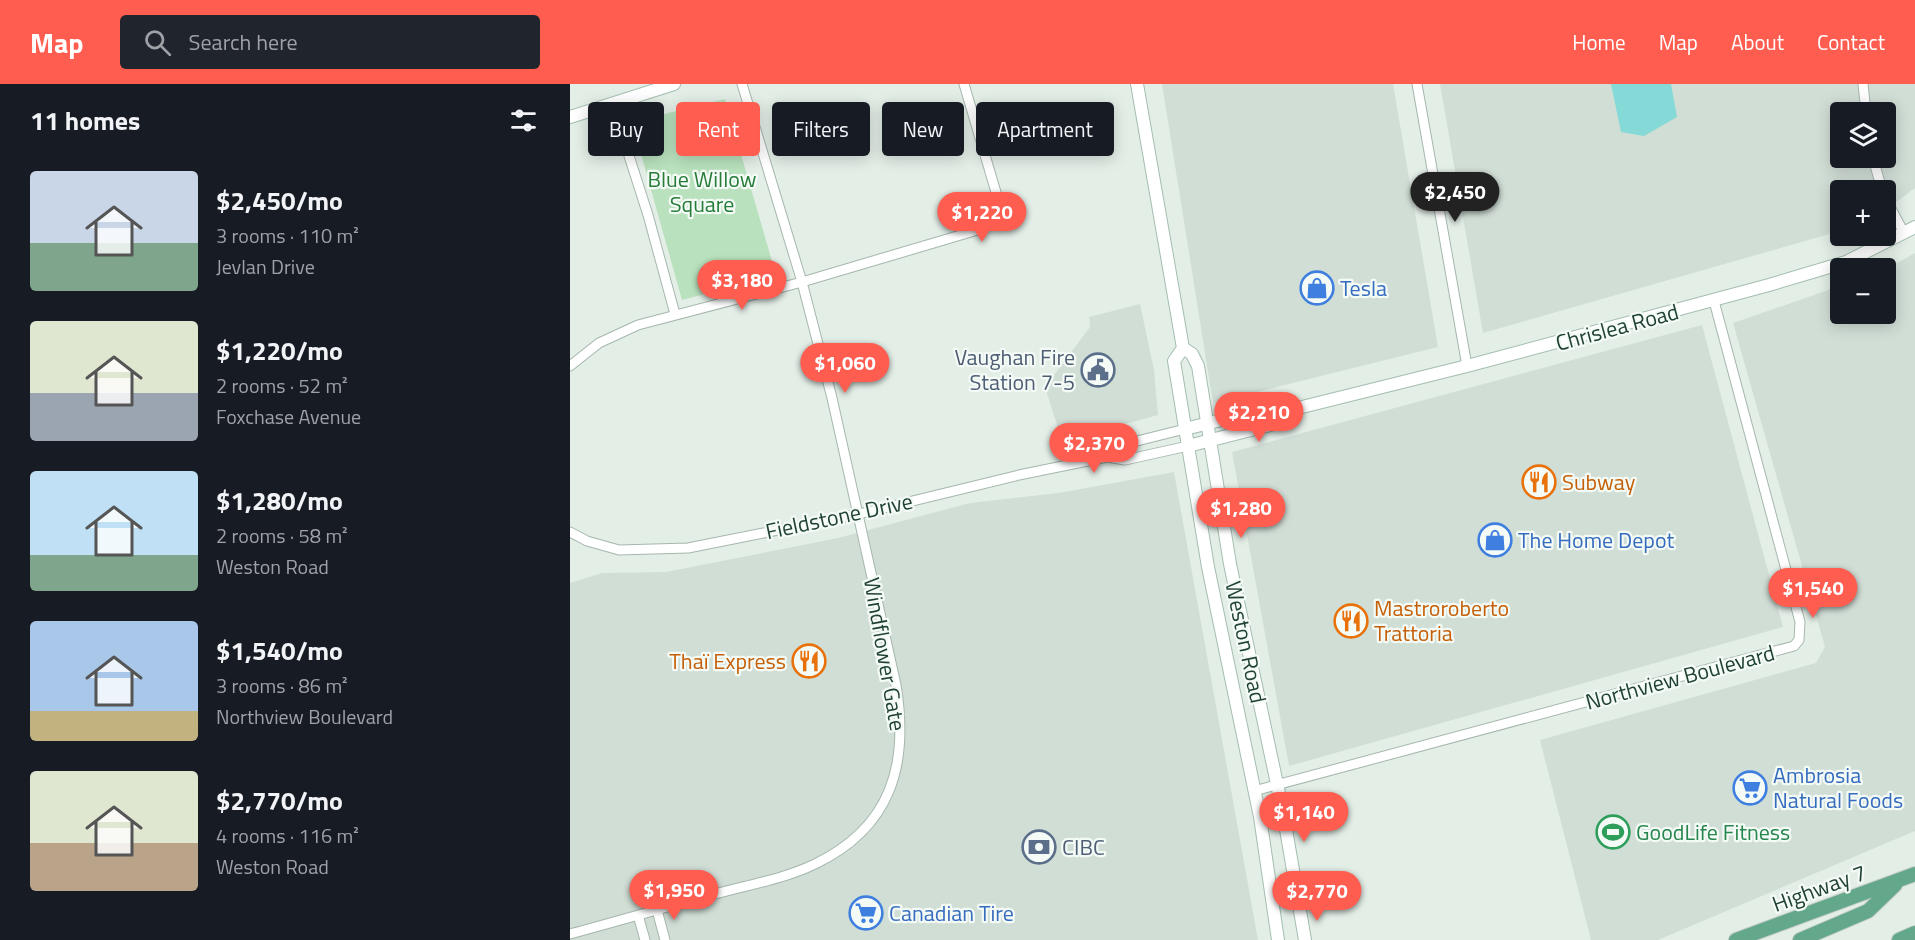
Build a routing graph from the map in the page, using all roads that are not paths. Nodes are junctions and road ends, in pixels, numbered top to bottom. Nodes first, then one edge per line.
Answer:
1 (674, 84) edge
2 (742, 84) edge
3 (964, 84) edge
4 (1137, 84) edge
5 (1417, 84) edge
6 (1863, 84) edge
7 (615, 102) edge
8 (1865, 102) edge
9 (588, 111) edge
10 (570, 117) edge
11 (629, 156) edge
12 (1896, 218) edge
13 (1915, 226) edge
14 (1904, 233) junction
15 (802, 282) junction
16 (1714, 301) junction
17 (675, 314) junction
18 (1183, 348) junction
19 (570, 366) edge
20 (1467, 366) junction
21 (1286, 411) junction
22 (1208, 423) junction
23 (1185, 429) junction
24 (1211, 440) junction
25 (1188, 446) junction
26 (1107, 458) junction
27 (859, 514) junction
28 (570, 532) edge
29 (1278, 785) junction
30 (1254, 791) junction
31 (1915, 874) edge
32 (1901, 880) junction
33 (657, 910) junction
34 (638, 915) junction
35 (1915, 933) edge
36 (570, 934) edge
37 (645, 940) edge
38 (665, 940) edge
39 (1278, 940) edge
40 (1305, 940) edge
41 (1736, 940) edge
42 (1800, 940) edge
43 (1899, 940) edge

1 - 7 main road
2 - 15 street, Windflower Gate
3 - 15 street
4 - 18 main road, Weston Road
5 - 20 street
6 - 8 street
9 - 10 main road
11 - 17 street
12 - 14 street
13 - 14 main road, Chrislea Road
14 - 16 main road, Chrislea Road
15 - 17 street
15 - 27 street, Windflower Gate
16 - 20 main road, Chrislea Road
16 - 29 street, Northview Boulevard
17 - 19 street
18 - 22 main road, Weston Road
18 - 23 main road, Weston Road
20 - 21 main road, Chrislea Road
21 - 22 main road, Chrislea Road
21 - 24 main road, Chrislea Road
22 - 23 main road, Fieldstone Drive
22 - 24 main road, Weston Road
23 - 25 main road, Weston Road
23 - 26 street, Fieldstone Drive
24 - 25 main road, Fieldstone Drive
24 - 29 main road, Weston Road
25 - 26 street, Fieldstone Drive
25 - 30 main road, Weston Road
26 - 27 street, Fieldstone Drive
27 - 28 street, Fieldstone Drive
27 - 33 street, Windflower Gate
29 - 30 street, Northview Boulevard
29 - 40 main road, Weston Road
30 - 39 main road, Weston Road
31 - 32 main road, Highway 7
32 - 41 main road, Highway 7
32 - 42 main road
33 - 34 street, Windflower Gate
33 - 38 street
34 - 36 street, Windflower Gate
34 - 37 street
35 - 43 main road

